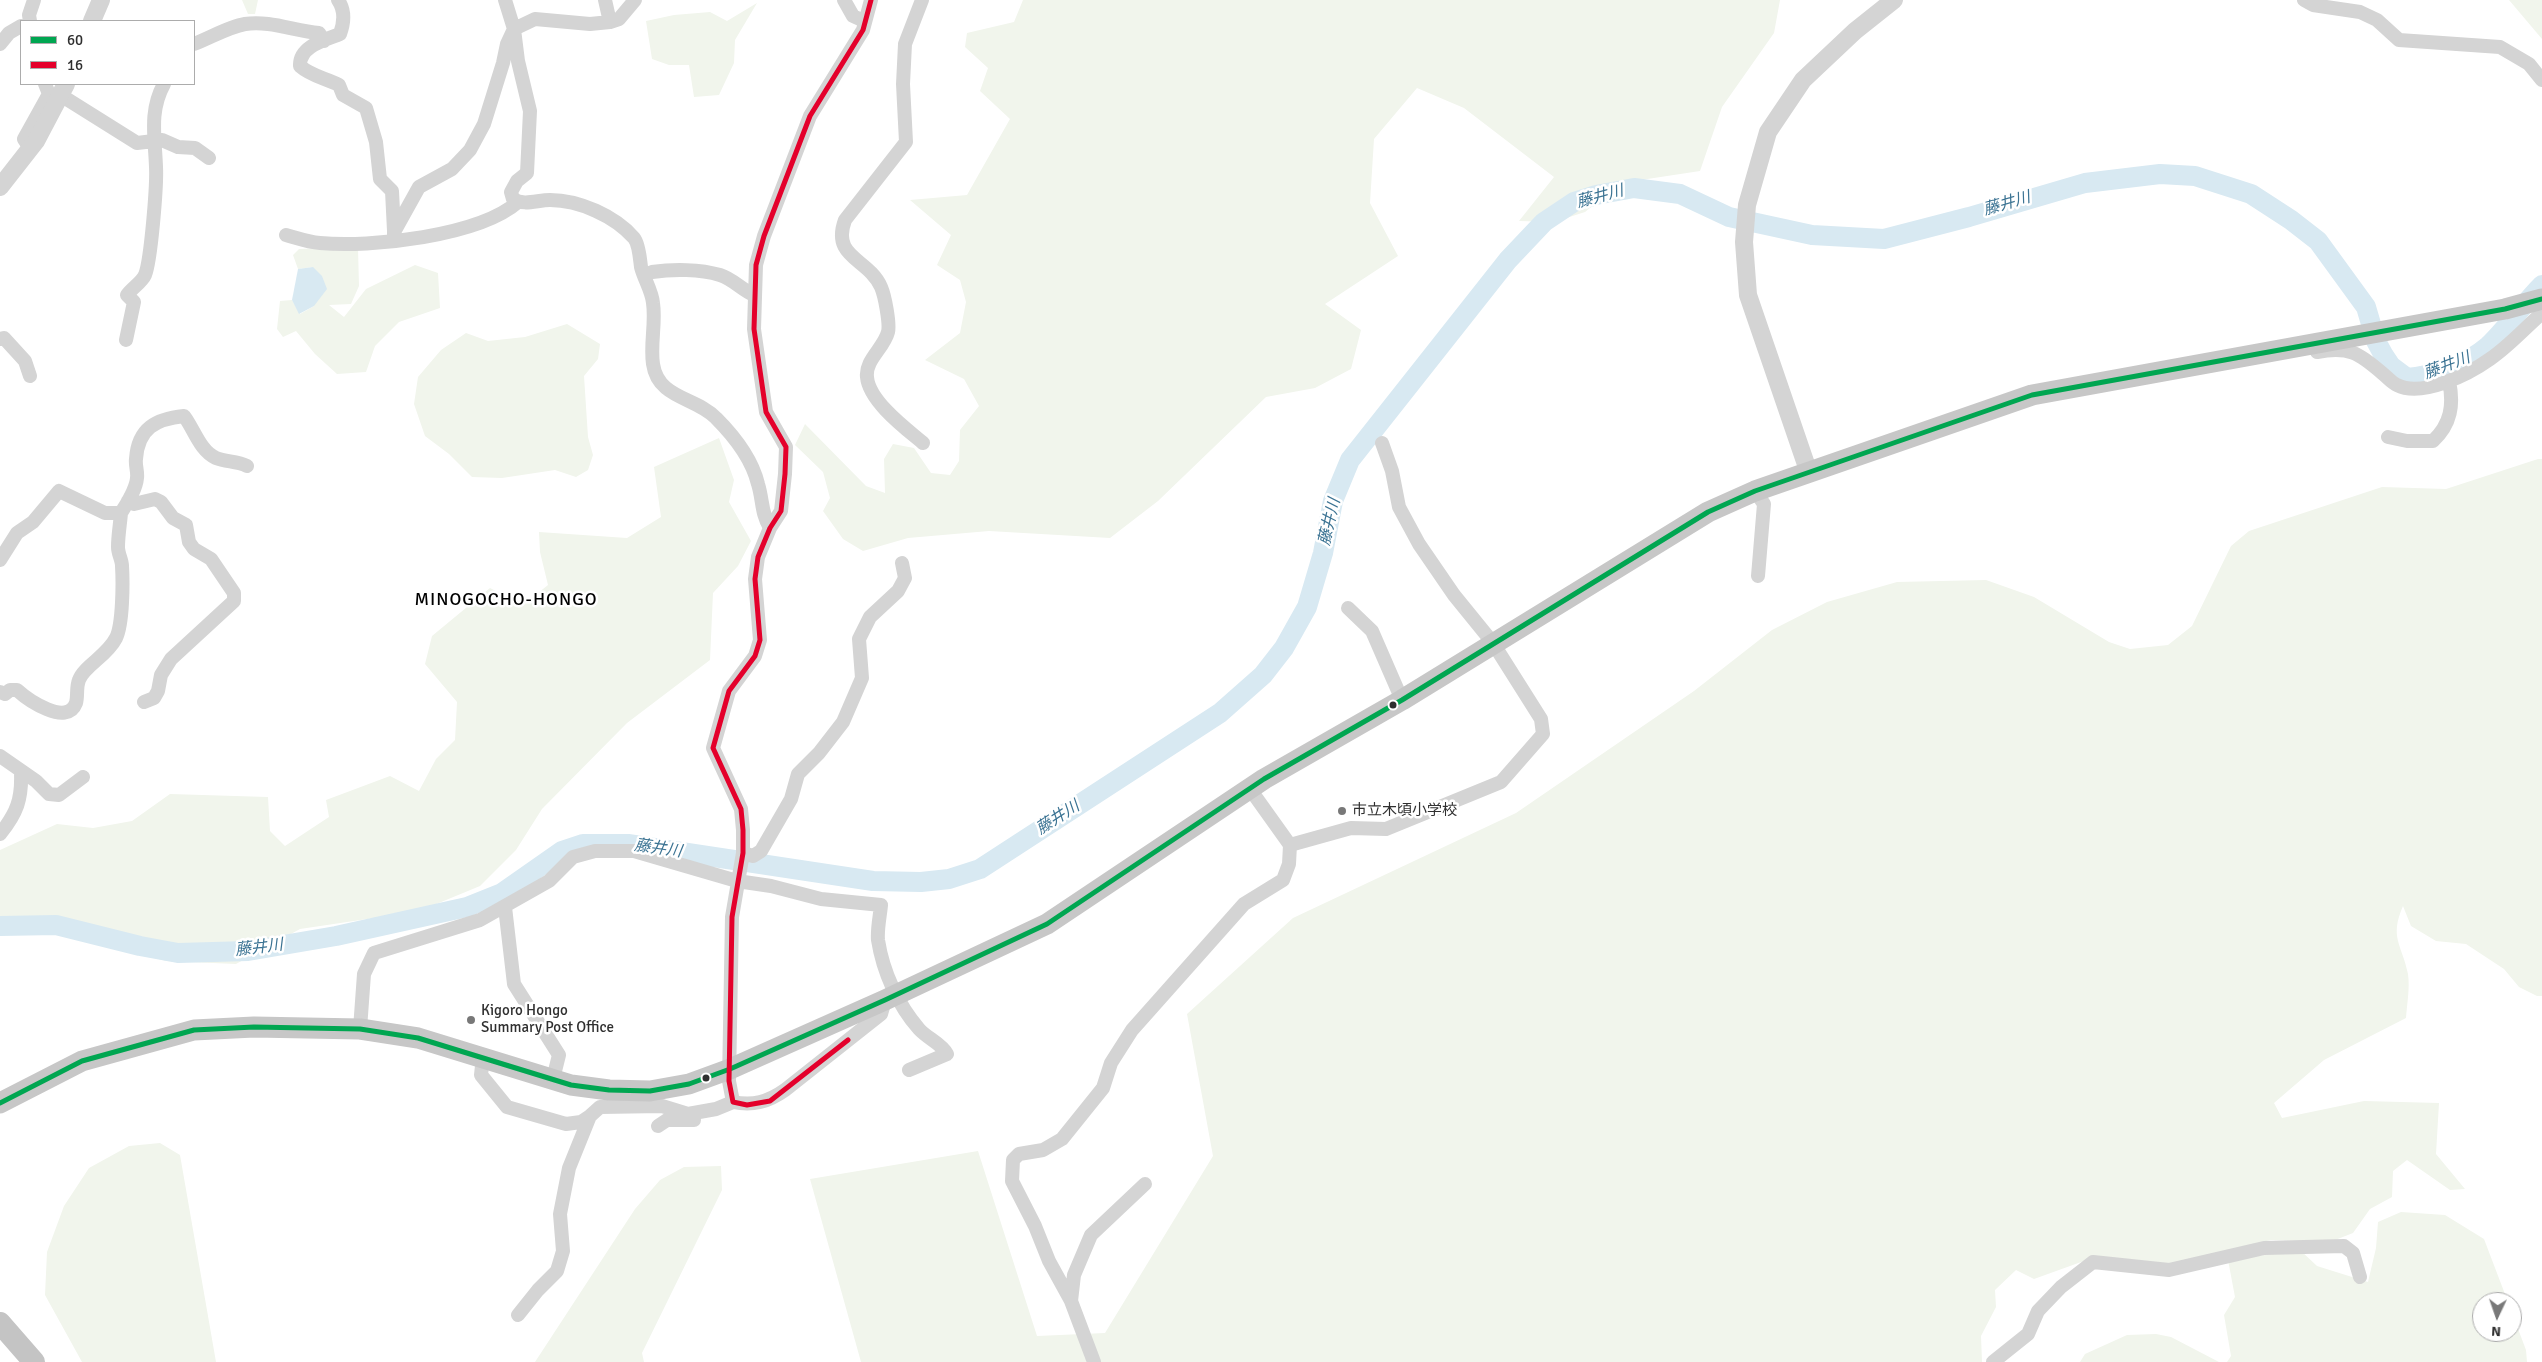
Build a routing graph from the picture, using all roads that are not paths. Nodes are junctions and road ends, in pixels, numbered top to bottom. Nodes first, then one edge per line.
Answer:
1 (34, 0) edge
2 (102, 0) edge
3 (338, 0) edge
4 (505, 0) edge
5 (605, 0) edge
6 (635, 0) edge
7 (844, 0) edge
8 (871, 0) edge
9 (922, 0) edge
10 (1894, 0) edge
11 (2304, 0) edge
12 (28, 20) edge
13 (92, 20) edge
14 (864, 21) junction
15 (610, 22) junction
16 (20, 26) edge
17 (514, 29) junction
18 (324, 41) junction
19 (0, 44) edge
20 (195, 44) edge
21 (2542, 80) edge
22 (45, 85) edge
23 (163, 85) edge
24 (64, 90) edge
25 (153, 142) junction
26 (30, 148) junction
27 (208, 158) dead end
28 (0, 187) edge
29 (518, 202) junction
30 (286, 235) dead end
31 (394, 236) junction
32 (635, 240) junction
33 (652, 272) junction
34 (754, 295) junction
35 (2542, 300) edge
36 (654, 302) junction
37 (2542, 313) edge
38 (0, 338) edge
39 (126, 340) dead end
40 (2206, 363) junction
41 (30, 376) dead end
42 (2449, 381) junction
43 (2388, 437) dead end
44 (923, 443) dead end
45 (1382, 443) dead end
46 (247, 466) dead end
47 (1810, 473) junction
48 (1755, 491) junction
49 (125, 507) junction
50 (770, 528) junction
51 (0, 560) edge
52 (902, 563) dead end
53 (1758, 576) dead end
54 (1348, 608) dead end
55 (1493, 643) junction
56 (0, 692) edge
57 (1402, 700) junction
58 (144, 702) dead end
59 (0, 756) edge
60 (21, 773) junction
61 (83, 777) dead end
62 (1250, 789) junction
63 (0, 834) edge
64 (1290, 846) junction
65 (743, 853) junction
66 (737, 881) junction
67 (505, 907) junction
68 (890, 997) junction
69 (360, 1029) junction
70 (483, 1057) junction
71 (730, 1069) junction
72 (909, 1070) dead end
73 (552, 1079) junction
74 (733, 1102) junction
75 (0, 1103) edge
76 (590, 1116) junction
77 (658, 1126) dead end
78 (1144, 1184) dead end
79 (2360, 1277) dead end
80 (1071, 1301) junction
81 (518, 1315) dead end
82 (0, 1322) edge
83 (34, 1362) edge
84 (1094, 1362) edge
85 (1993, 1362) edge

1 - 12 street
2 - 13 street
3 - 18 street
4 - 17 street
5 - 15 street
6 - 15 street
7 - 14 street
8 - 14 street
9 - 44 street
10 - 47 street
11 - 21 street
14 - 34 street
15 - 17 street
16 - 19 street
17 - 29 street
17 - 31 street
18 - 20 street
18 - 31 street
22 - 26 street
23 - 25 street
24 - 25 street
24 - 26 street
25 - 27 street
25 - 39 street
26 - 28 street
29 - 31 street
29 - 32 street
30 - 31 street
32 - 33 street
32 - 36 street
33 - 34 street
33 - 36 street
34 - 50 street
35 - 40 main road
36 - 50 street
37 - 42 street
38 - 41 street
40 - 42 street
40 - 47 main road
42 - 43 street
45 - 55 street
46 - 49 street
47 - 48 main road
48 - 53 street
48 - 55 main road
49 - 51 street
49 - 56 street
49 - 58 street
50 - 65 street
52 - 65 street
54 - 57 street
55 - 57 main road
55 - 64 street
57 - 62 main road
59 - 60 street
60 - 61 street
60 - 63 street
62 - 64 street
62 - 68 main road
64 - 80 street
65 - 66 street
66 - 67 street
66 - 68 street
66 - 71 street
67 - 69 street
67 - 73 street
68 - 71 main road
68 - 72 street
68 - 74 street
69 - 70 main road
69 - 75 main road
70 - 73 main road
70 - 76 street
71 - 73 main road
71 - 74 street
74 - 76 street
74 - 77 street
76 - 81 street
78 - 80 street
79 - 85 street
80 - 84 street
82 - 83 highway

